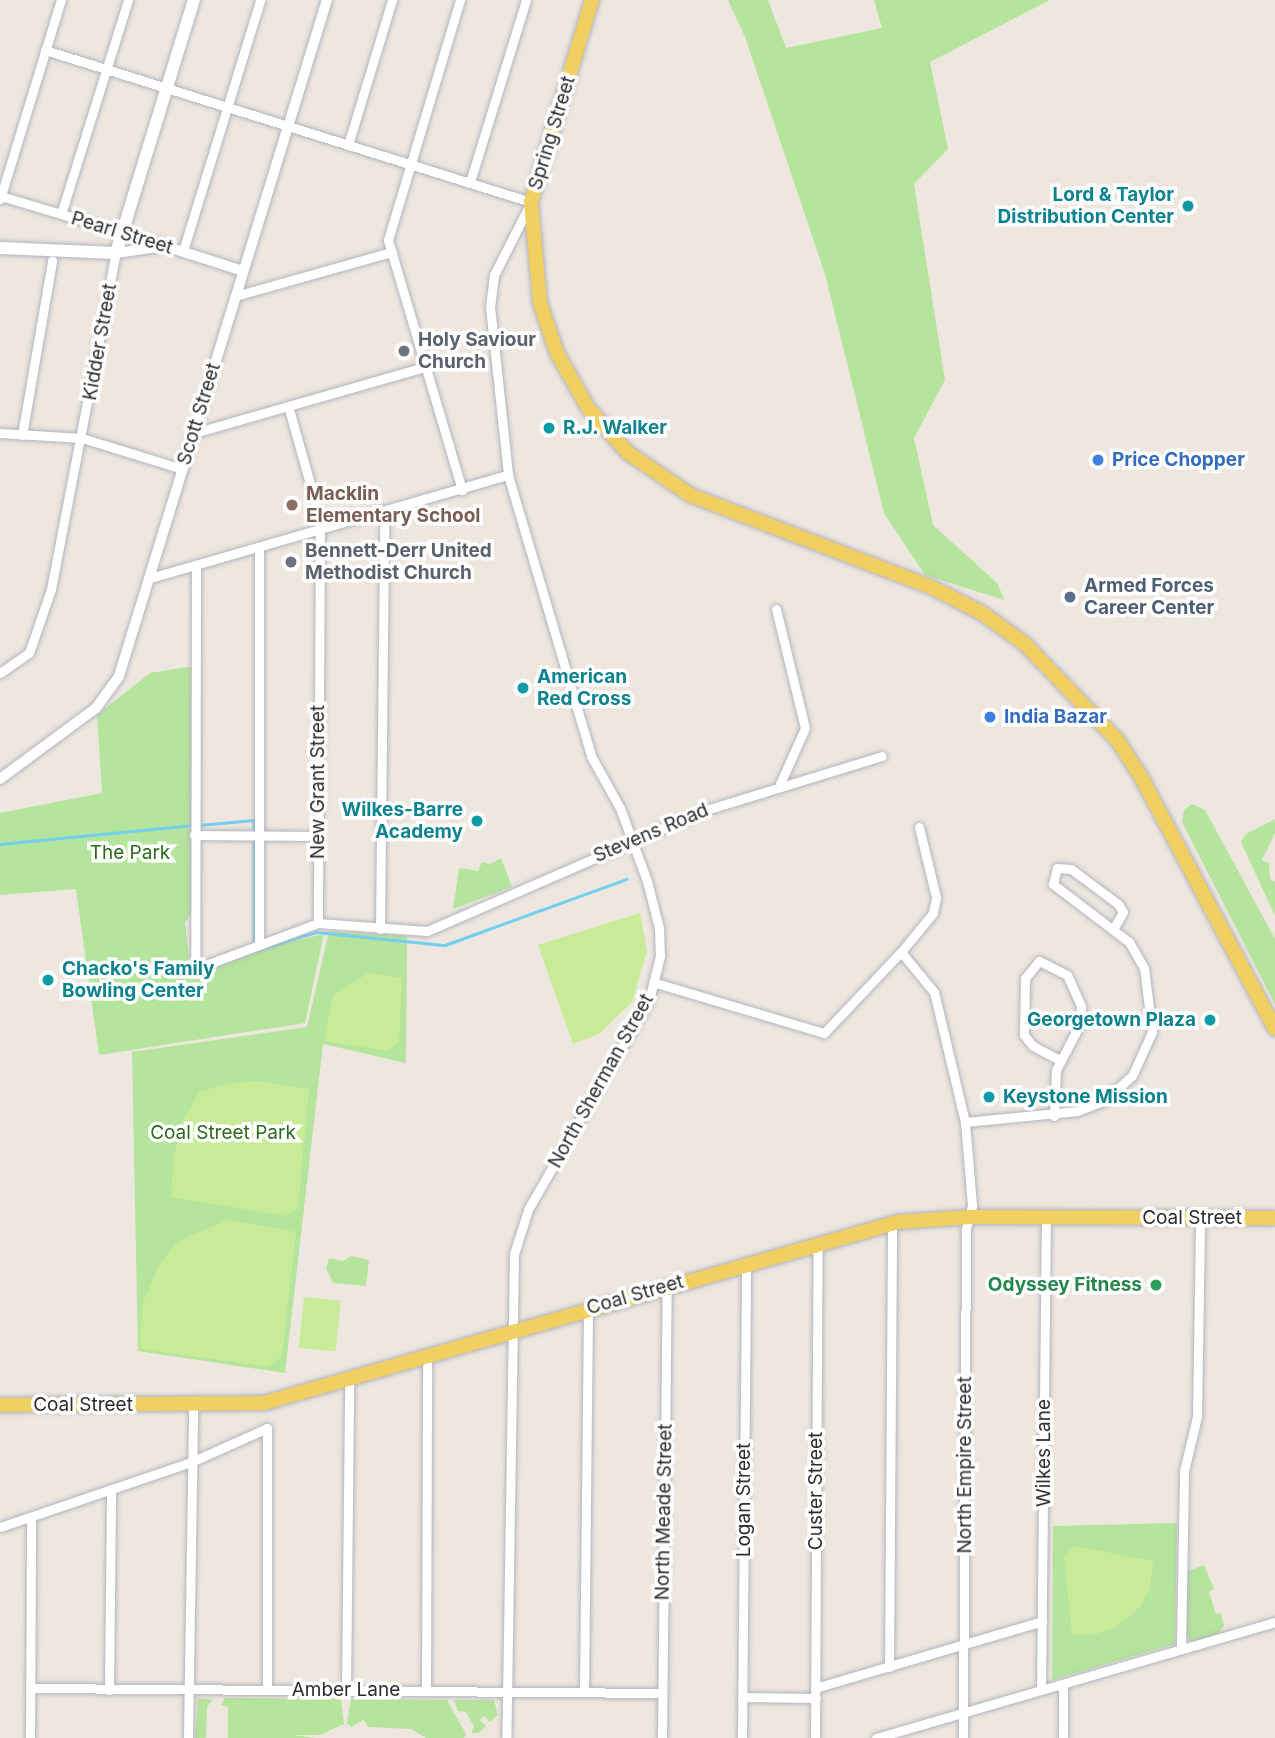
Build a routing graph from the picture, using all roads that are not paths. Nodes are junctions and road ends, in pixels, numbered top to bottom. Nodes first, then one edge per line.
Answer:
1 (61, 0) edge
2 (128, 0) edge
3 (194, 0) edge
4 (260, 0) edge
5 (327, 0) edge
6 (392, 0) edge
7 (460, 0) edge
8 (526, 0) edge
9 (592, 0) edge
10 (45, 50) junction
11 (107, 69) junction
12 (167, 88) junction
13 (227, 106) junction
14 (288, 126) junction
15 (348, 145) junction
16 (410, 163) junction
17 (470, 182) junction
18 (1, 197) edge
19 (531, 202) junction
20 (61, 214) junction
21 (122, 232) junction
22 (165, 246) junction
23 (0, 248) edge
24 (183, 251) junction
25 (393, 252) junction
26 (116, 253) junction
27 (52, 261) dead end
28 (243, 271) junction
29 (235, 296) junction
30 (427, 366) junction
31 (289, 409) junction
32 (0, 433) edge
33 (194, 433) junction
34 (22, 435) junction
35 (82, 438) junction
36 (182, 469) junction
37 (508, 475) junction
38 (462, 490) junction
39 (384, 513) junction
40 (319, 531) junction
41 (259, 549) junction
42 (196, 567) junction
43 (150, 578) junction
44 (776, 610) dead end
45 (0, 673) edge
46 (882, 756) dead end
47 (0, 779) edge
48 (780, 784) junction
49 (919, 827) dead end
50 (194, 835) junction
51 (318, 836) junction
52 (257, 837) junction
53 (632, 838) junction
54 (318, 923) junction
55 (380, 929) junction
56 (1113, 929) junction
57 (259, 944) junction
58 (901, 952) junction
59 (656, 982) junction
60 (1275, 1029) edge
61 (1059, 1060) junction
62 (1054, 1116) junction
63 (965, 1122) junction
64 (971, 1217) junction
65 (1046, 1217) junction
66 (1200, 1218) junction
67 (1275, 1218) edge
68 (892, 1223) junction
69 (818, 1244) junction
70 (746, 1263) junction
71 (667, 1285) junction
72 (589, 1308) junction
73 (510, 1330) junction
74 (427, 1356) junction
75 (349, 1379) junction
76 (0, 1405) edge
77 (193, 1405) junction
78 (191, 1462) junction
79 (111, 1489) junction
80 (31, 1517) junction
81 (0, 1528) edge
82 (1042, 1620) junction
83 (1275, 1622) edge
84 (963, 1644) junction
85 (1181, 1648) junction
86 (889, 1667) junction
87 (1063, 1684) junction
88 (30, 1688) junction
89 (346, 1689) junction
90 (109, 1690) junction
91 (188, 1690) junction
92 (267, 1690) junction
93 (1041, 1690) junction
94 (426, 1691) junction
95 (506, 1692) junction
96 (584, 1692) junction
97 (663, 1693) junction
98 (815, 1693) junction
99 (742, 1697) junction
100 (963, 1713) junction
101 (30, 1738) edge
102 (188, 1738) edge
103 (506, 1738) edge
104 (662, 1738) edge
105 (742, 1738) edge
106 (814, 1738) edge
107 (876, 1738) edge
108 (963, 1738) edge
109 (1063, 1738) edge

1 - 10 street
2 - 11 street
3 - 12 main road, Kidder Street
4 - 13 street
5 - 14 street, Scott Street
6 - 15 street
7 - 16 street
8 - 17 street
9 - 19 main road, Spring Street
10 - 11 street
10 - 18 street
11 - 12 street
11 - 20 street
12 - 13 street
12 - 21 main road, Kidder Street
13 - 14 street
13 - 24 street
14 - 15 street
14 - 28 street, Scott Street
15 - 16 street
16 - 17 street
16 - 25 street
17 - 19 street
18 - 20 street, Pearl Street
19 - 37 street, North Sherman Street
19 - 60 main road, Spring Street
20 - 21 street, Pearl Street
21 - 22 street, Pearl Street
21 - 26 main road, Kidder Street
22 - 24 street, Pearl Street
22 - 26 street
23 - 26 main road
24 - 28 street, Pearl Street
25 - 29 street
25 - 30 street
26 - 35 street, Kidder Street
27 - 34 street
28 - 29 street, Scott Street
29 - 33 street, Scott Street
30 - 31 street
30 - 38 street
31 - 33 street
31 - 40 street, New Grant Street
32 - 34 street
33 - 36 street, Scott Street
34 - 35 street
35 - 36 street
35 - 45 street, Kidder Street
36 - 43 street, Scott Street
37 - 38 street
37 - 53 street, North Sherman Street
38 - 39 street
39 - 40 street
39 - 55 street
40 - 41 street
40 - 51 street, New Grant Street
41 - 42 street
41 - 52 street
42 - 43 street
42 - 50 street
43 - 47 street, Scott Street
44 - 48 street
46 - 48 street, Stevens Road
48 - 53 street, Stevens Road
49 - 58 street
50 - 52 street
50 - 57 street
51 - 52 street
51 - 54 street, New Grant Street
52 - 57 street
53 - 55 street, Stevens Road
53 - 59 street, North Sherman Street
54 - 55 street
54 - 57 street
56 - 56 street
56 - 62 street
58 - 59 street
58 - 63 street, North Empire Street
59 - 73 street, North Sherman Street
61 - 61 street
61 - 62 street
62 - 63 street
63 - 64 street, North Empire Street
64 - 65 main road, Coal Street
64 - 68 main road, Coal Street
64 - 84 street, North Empire Street
65 - 66 main road, Coal Street
65 - 82 street, Wilkes Lane
66 - 67 main road, Coal Street
66 - 85 street
68 - 69 main road, Coal Street
68 - 86 street
69 - 70 main road, Coal Street
69 - 98 street, Custer Street
70 - 71 main road, Coal Street
70 - 99 street, Logan Street
71 - 72 main road, Coal Street
71 - 97 street, North Meade Street
72 - 73 main road, Coal Street
72 - 96 street
73 - 74 main road, Coal Street
73 - 95 street, North Sherman Street
74 - 75 main road, Coal Street
74 - 94 street
75 - 77 main road, Coal Street
75 - 89 street
76 - 77 main road, Coal Street
77 - 78 street
78 - 79 street
78 - 91 street
78 - 92 street
79 - 80 street
79 - 90 street
80 - 81 street
80 - 88 street
82 - 84 street
82 - 93 street, Wilkes Lane
83 - 85 street
84 - 86 street
84 - 100 street, North Empire Street
85 - 87 street
86 - 98 street
87 - 93 street
87 - 109 street
88 - 90 street, Amber Lane
88 - 101 street
89 - 92 street, Amber Lane
89 - 94 street, Amber Lane
90 - 91 street, Amber Lane
91 - 92 street, Amber Lane
91 - 102 street
93 - 100 street
94 - 95 street, Amber Lane
95 - 96 street, Amber Lane
95 - 103 street, North Sherman Street
96 - 97 street, Amber Lane
97 - 104 street, North Meade Street
98 - 99 street
98 - 106 street, Custer Street
99 - 105 street, Logan Street
100 - 107 street
100 - 108 street, North Empire Street

